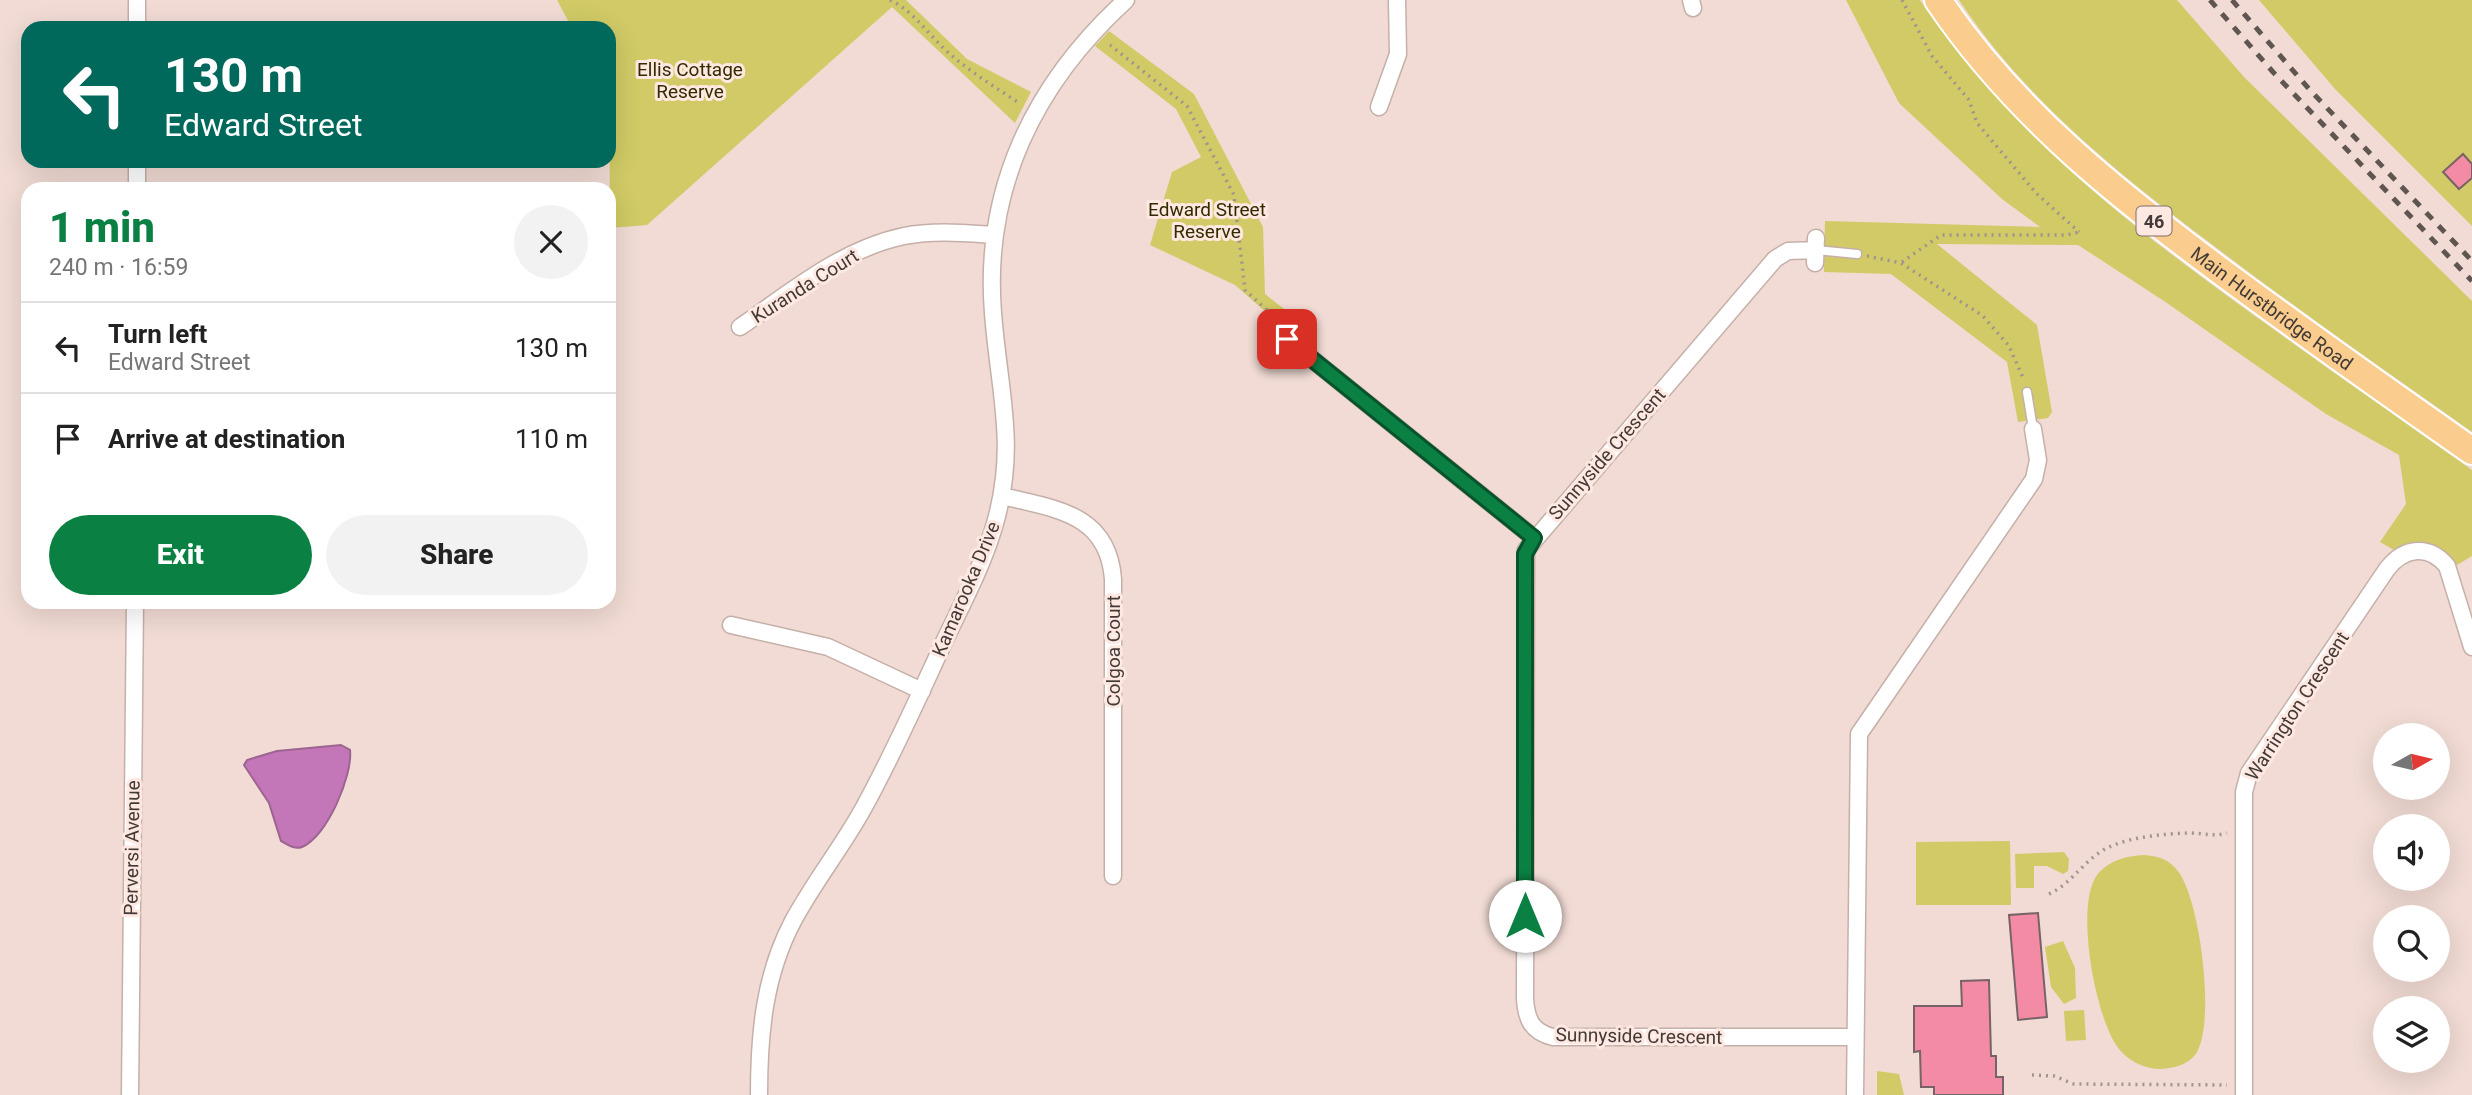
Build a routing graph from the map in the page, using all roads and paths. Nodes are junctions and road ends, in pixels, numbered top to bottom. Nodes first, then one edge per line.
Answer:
1 (137, 0) edge
2 (892, 0) edge
3 (1126, 0) edge
4 (1396, 0) edge
5 (1902, 0) edge
6 (1938, 0) edge
7 (137, 21) edge
8 (1110, 45) dead end
9 (1379, 107) dead end
10 (1034, 113) junction
11 (995, 235) junction
12 (1815, 250) joint
13 (1857, 254) joint
14 (1901, 263) junction
15 (740, 327) dead end
16 (1288, 337) joint
17 (2027, 392) joint
18 (2033, 429) joint
19 (2472, 451) edge
20 (1002, 496) junction
21 (1534, 538) junction
22 (135, 609) edge
23 (731, 625) dead end
24 (2472, 647) edge
25 (922, 691) junction
26 (2229, 832) dead end
27 (1113, 876) dead end
28 (2049, 894) dead end
29 (1855, 1037) junction
30 (2032, 1075) dead end
31 (2229, 1085) dead end
32 (130, 1095) edge
33 (759, 1095) edge
34 (1855, 1095) edge
35 (2244, 1095) edge

1 - 7 street
2 - 10 path
3 - 10 street, Kamarooka Drive
4 - 9 street
5 - 14 path
6 - 19 main road, Main Hurstbridge Road / 46
8 - 16 path
10 - 11 street, Kamarooka Drive
11 - 15 street, Kuranda Court
11 - 20 street, Kamarooka Drive
12 - 13 lane
12 - 21 street, Sunnyside Crescent
13 - 14 path
14 - 17 path
16 - 21 street
17 - 18 lane
18 - 29 street
20 - 25 street, Kamarooka Drive
20 - 27 street, Colgoa Court
21 - 29 street, Sunnyside Crescent
22 - 32 street, Perversi Avenue
23 - 25 street
24 - 35 street, Warrington Crescent
25 - 33 street, Kamarooka Drive
26 - 28 path
29 - 34 street
30 - 31 path

